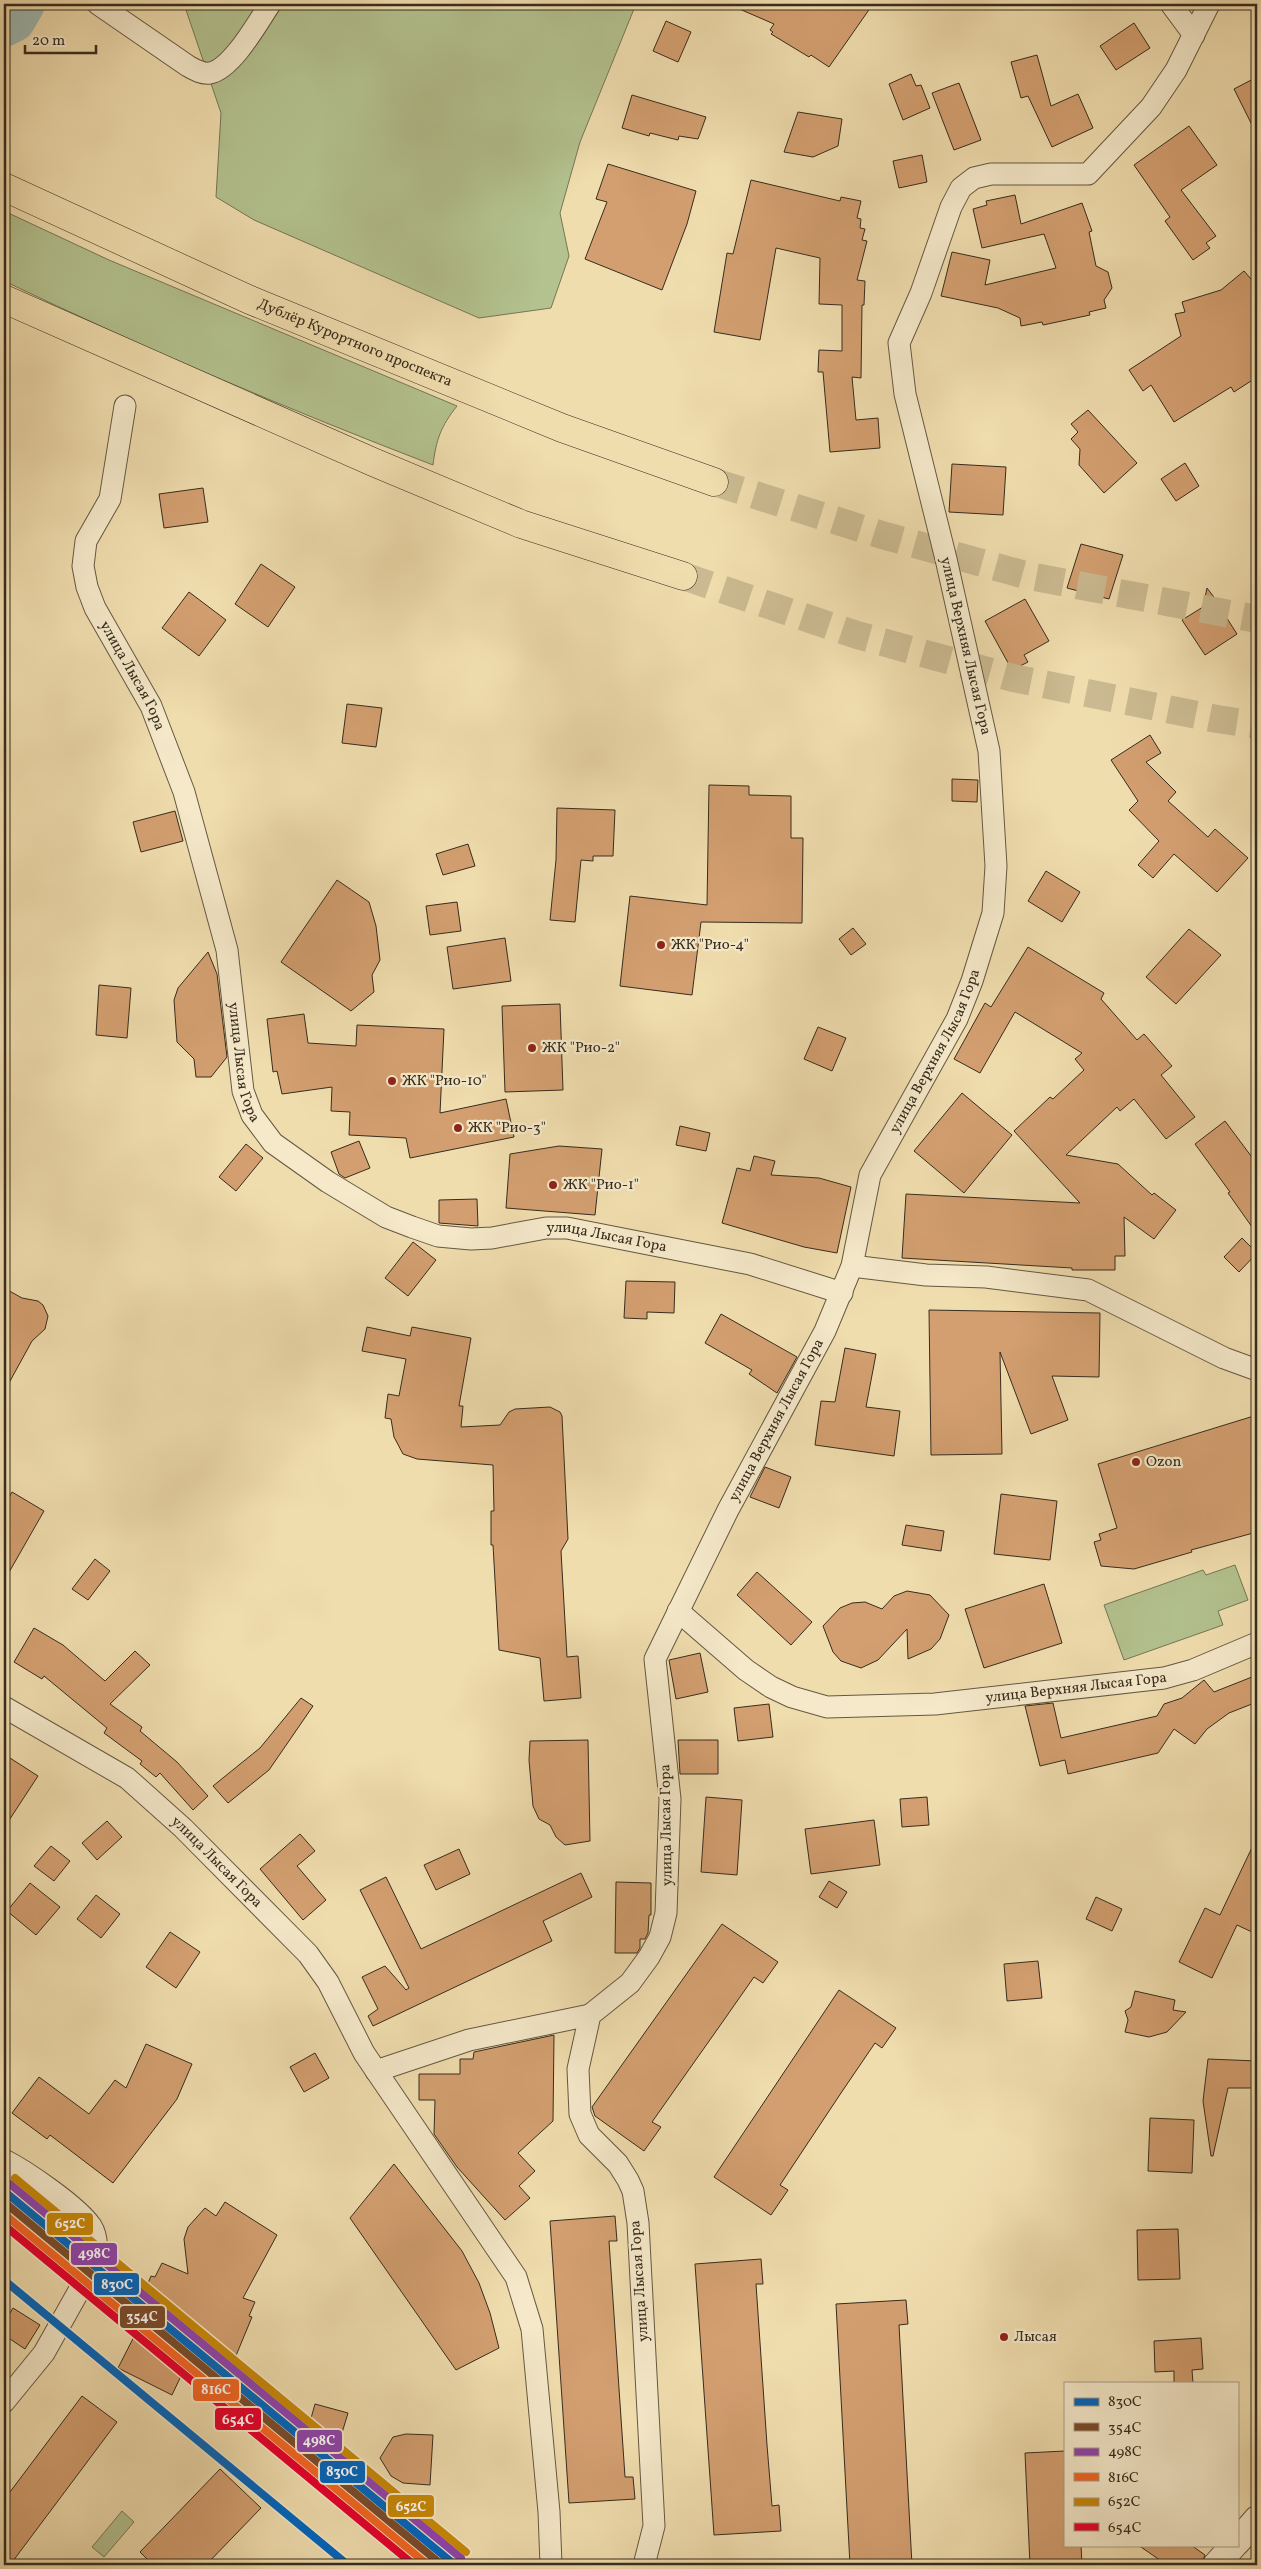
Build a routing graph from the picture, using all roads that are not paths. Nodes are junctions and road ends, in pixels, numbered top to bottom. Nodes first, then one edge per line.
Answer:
1 (98, 4) edge
2 (270, 4) edge
3 (1171, 4) edge
4 (1209, 4) edge
5 (1194, 35) junction
6 (4, 187) edge
7 (14, 304) edge
8 (125, 406) dead end
9 (714, 482) tunnel mouth
10 (683, 576) tunnel mouth
11 (852, 1266) junction
12 (842, 1293) junction
13 (1257, 1370) edge
14 (678, 1611) junction
15 (1257, 1643) edge
16 (4, 1708) edge
17 (590, 2016) junction
18 (376, 2070) junction
19 (4, 2160) edge
20 (4, 2402) edge
21 (1257, 2519) edge
22 (1238, 2541) edge
23 (1233, 2546) edge
24 (551, 2565) edge
25 (644, 2565) edge
26 (1216, 2565) edge

1 - 2 street
3 - 5 street
4 - 5 street, улица Верхняя Лысая Гора
5 - 11 street, улица Верхняя Лысая Гора
6 - 9 main road, Дублёр Курортного проспекта
7 - 10 main road
8 - 12 street, улица Лысая Гора
11 - 12 street, улица Верхняя Лысая Гора
11 - 13 street
12 - 14 street, улица Верхняя Лысая Гора
14 - 15 street, улица Верхняя Лысая Гора
14 - 17 street, улица Лысая Гора
16 - 18 street, улица Лысая Гора
17 - 18 street, улица Лысая Гора
17 - 25 street, улица Лысая Гора
18 - 24 street, улица Лысая Гора
19 - 20 street
21 - 22 street
23 - 26 street

